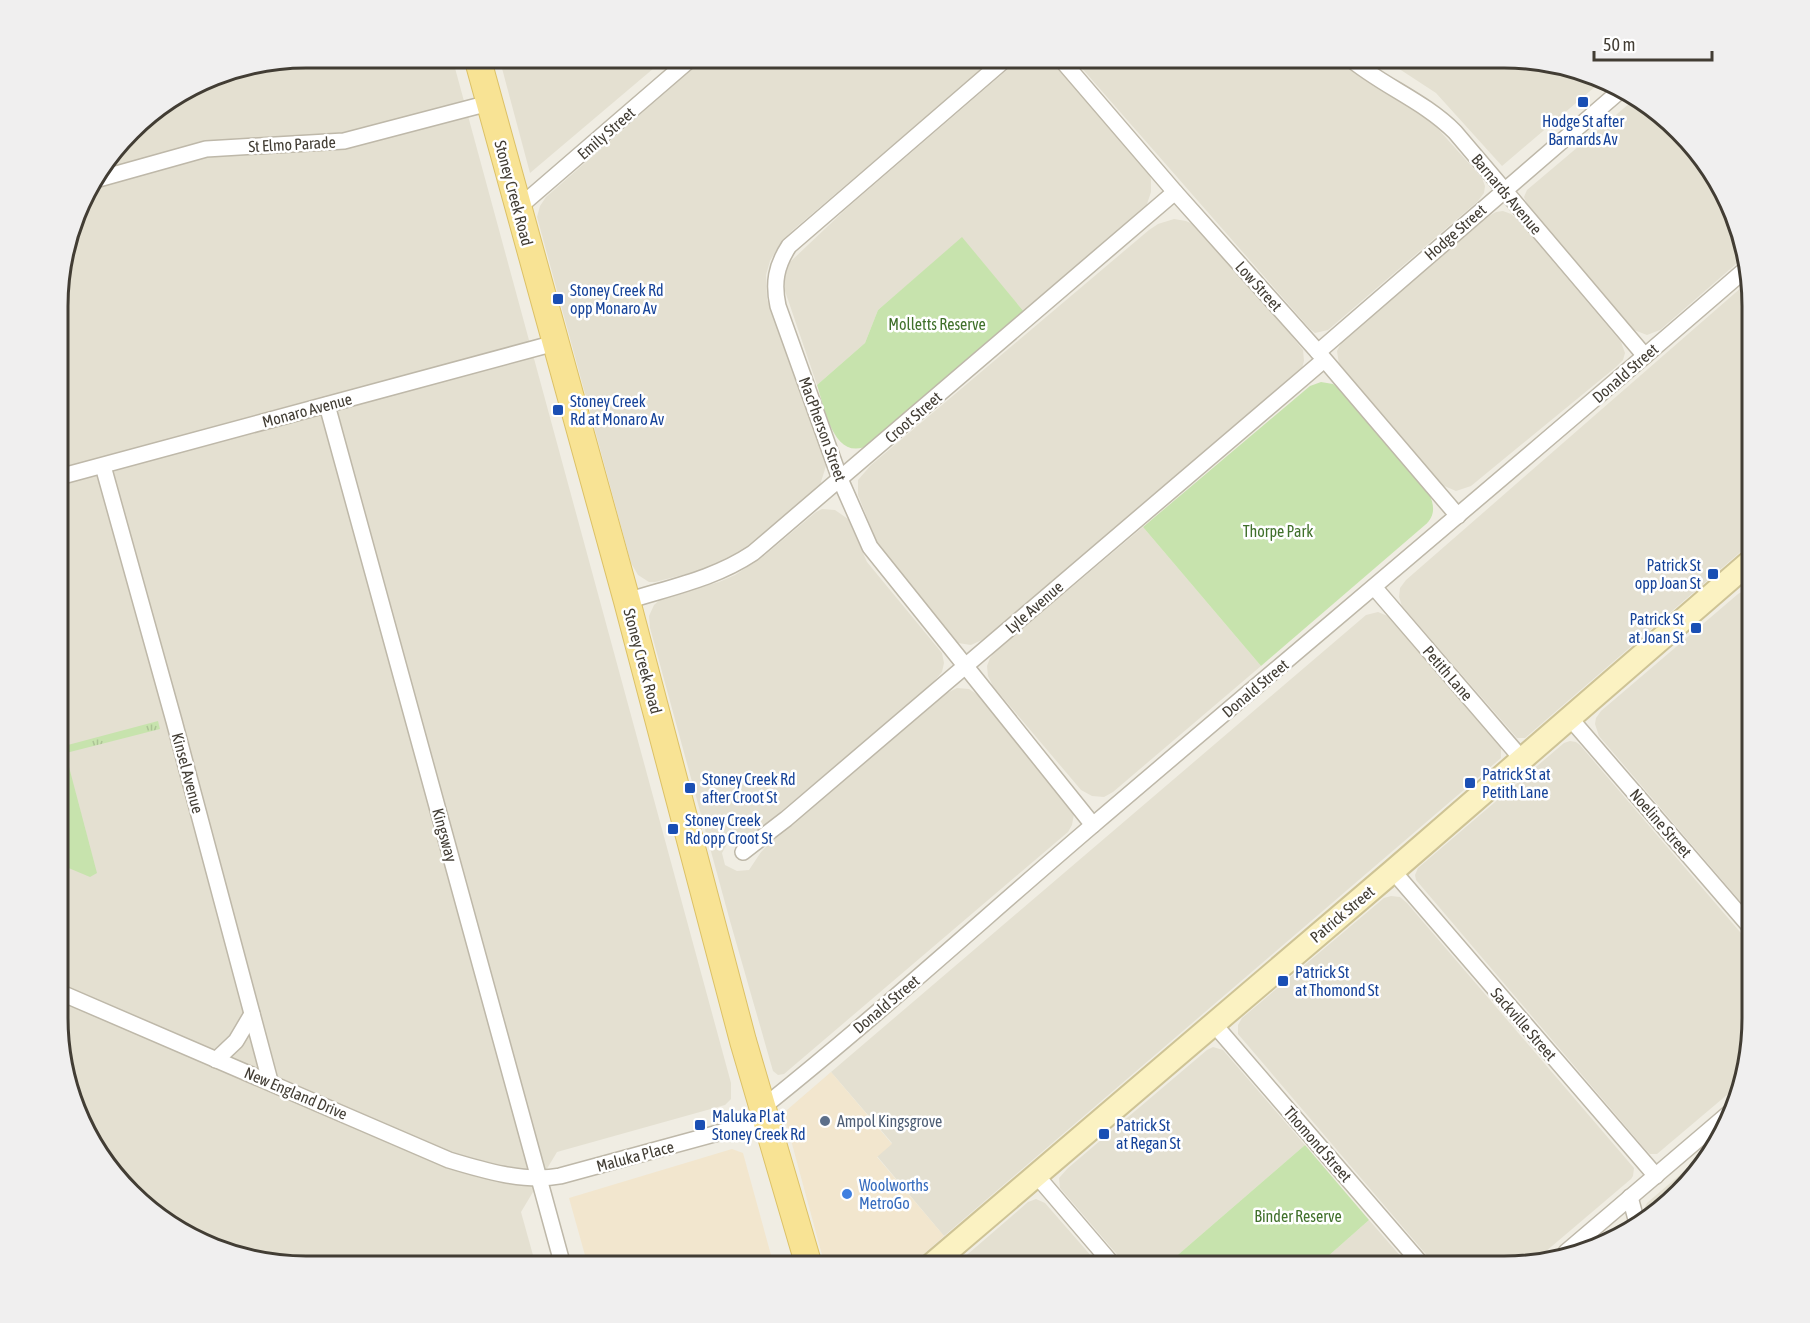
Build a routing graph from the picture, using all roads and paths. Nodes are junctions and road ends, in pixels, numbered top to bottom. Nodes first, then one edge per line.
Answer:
1 (480, 68) edge
2 (680, 68) edge
3 (995, 68) edge
4 (1068, 68) edge
5 (1362, 68) edge
6 (1615, 95) edge
7 (489, 103) junction
8 (105, 177) edge
9 (1504, 190) junction
10 (1175, 192) junction
11 (518, 208) junction
12 (1740, 274) edge
13 (555, 343) junction
14 (1321, 356) junction
15 (1645, 356) junction
16 (327, 405) junction
17 (103, 466) junction
18 (68, 475) edge
19 (840, 479) junction
20 (1458, 516) junction
21 (1742, 573) edge
22 (1374, 587) junction
23 (627, 601) junction
24 (965, 666) junction
25 (1569, 717) junction
26 (1522, 759) junction
27 (1093, 825) junction
28 (743, 852) dead end
29 (1393, 871) junction
30 (1742, 917) edge
31 (68, 996) edge
32 (252, 1014) junction
33 (1213, 1023) junction
34 (216, 1059) junction
35 (270, 1081) junction
36 (764, 1114) junction
37 (1718, 1122) edge
38 (1037, 1176) junction
39 (1656, 1176) junction
40 (538, 1178) junction
41 (1630, 1197) junction
42 (1635, 1217) edge
43 (1574, 1245) edge
44 (560, 1256) edge
45 (806, 1256) edge
46 (942, 1256) edge
47 (1105, 1256) edge
48 (1414, 1256) edge

1 - 7 main road, Stoney Creek Road
2 - 11 street, Emily Street
3 - 19 street, MacPherson Street
4 - 10 street, Low Street
5 - 9 street, Barnards Avenue
6 - 9 street, Hodge Street
7 - 8 street, St Elmo Parade
7 - 11 main road, Stoney Creek Road
9 - 14 street, Hodge Street
9 - 15 street, Barnards Avenue
10 - 14 street, Low Street
10 - 19 street, Croot Street
11 - 13 main road, Stoney Creek Road
12 - 15 street, Donald Street
13 - 16 street, Monaro Avenue
13 - 23 main road, Stoney Creek Road
14 - 20 street, Low Street
14 - 24 street, Lyle Avenue
15 - 20 street, Donald Street
16 - 17 street, Monaro Avenue
16 - 40 street, Kingsway
17 - 18 street, Monaro Avenue
17 - 32 street, Kinsel Avenue
19 - 23 street, Croot Street
19 - 24 street, MacPherson Street
20 - 22 street, Donald Street
21 - 25 street, Patrick Street
22 - 26 street, Petith Lane
22 - 27 street, Donald Street
23 - 36 main road, Stoney Creek Road
24 - 27 street, MacPherson Street
24 - 28 street, Lyle Avenue
25 - 26 street, Patrick Street
25 - 30 street, Noeline Street
26 - 29 street, Patrick Street
27 - 36 street, Donald Street
29 - 33 street, Patrick Street
29 - 39 street, Sackville Street
31 - 34 street, New England Drive
32 - 34 street
32 - 35 street, Kinsel Avenue
33 - 38 street, Patrick Street
33 - 48 street, Thomond Street
34 - 35 street, New England Drive
35 - 40 street, New England Drive
36 - 40 street, Maluka Place
36 - 45 main road, Stoney Creek Road
37 - 39 street
38 - 46 street, Patrick Street
38 - 47 street
39 - 41 street
40 - 44 street, Kingsway
41 - 42 street
41 - 43 street

